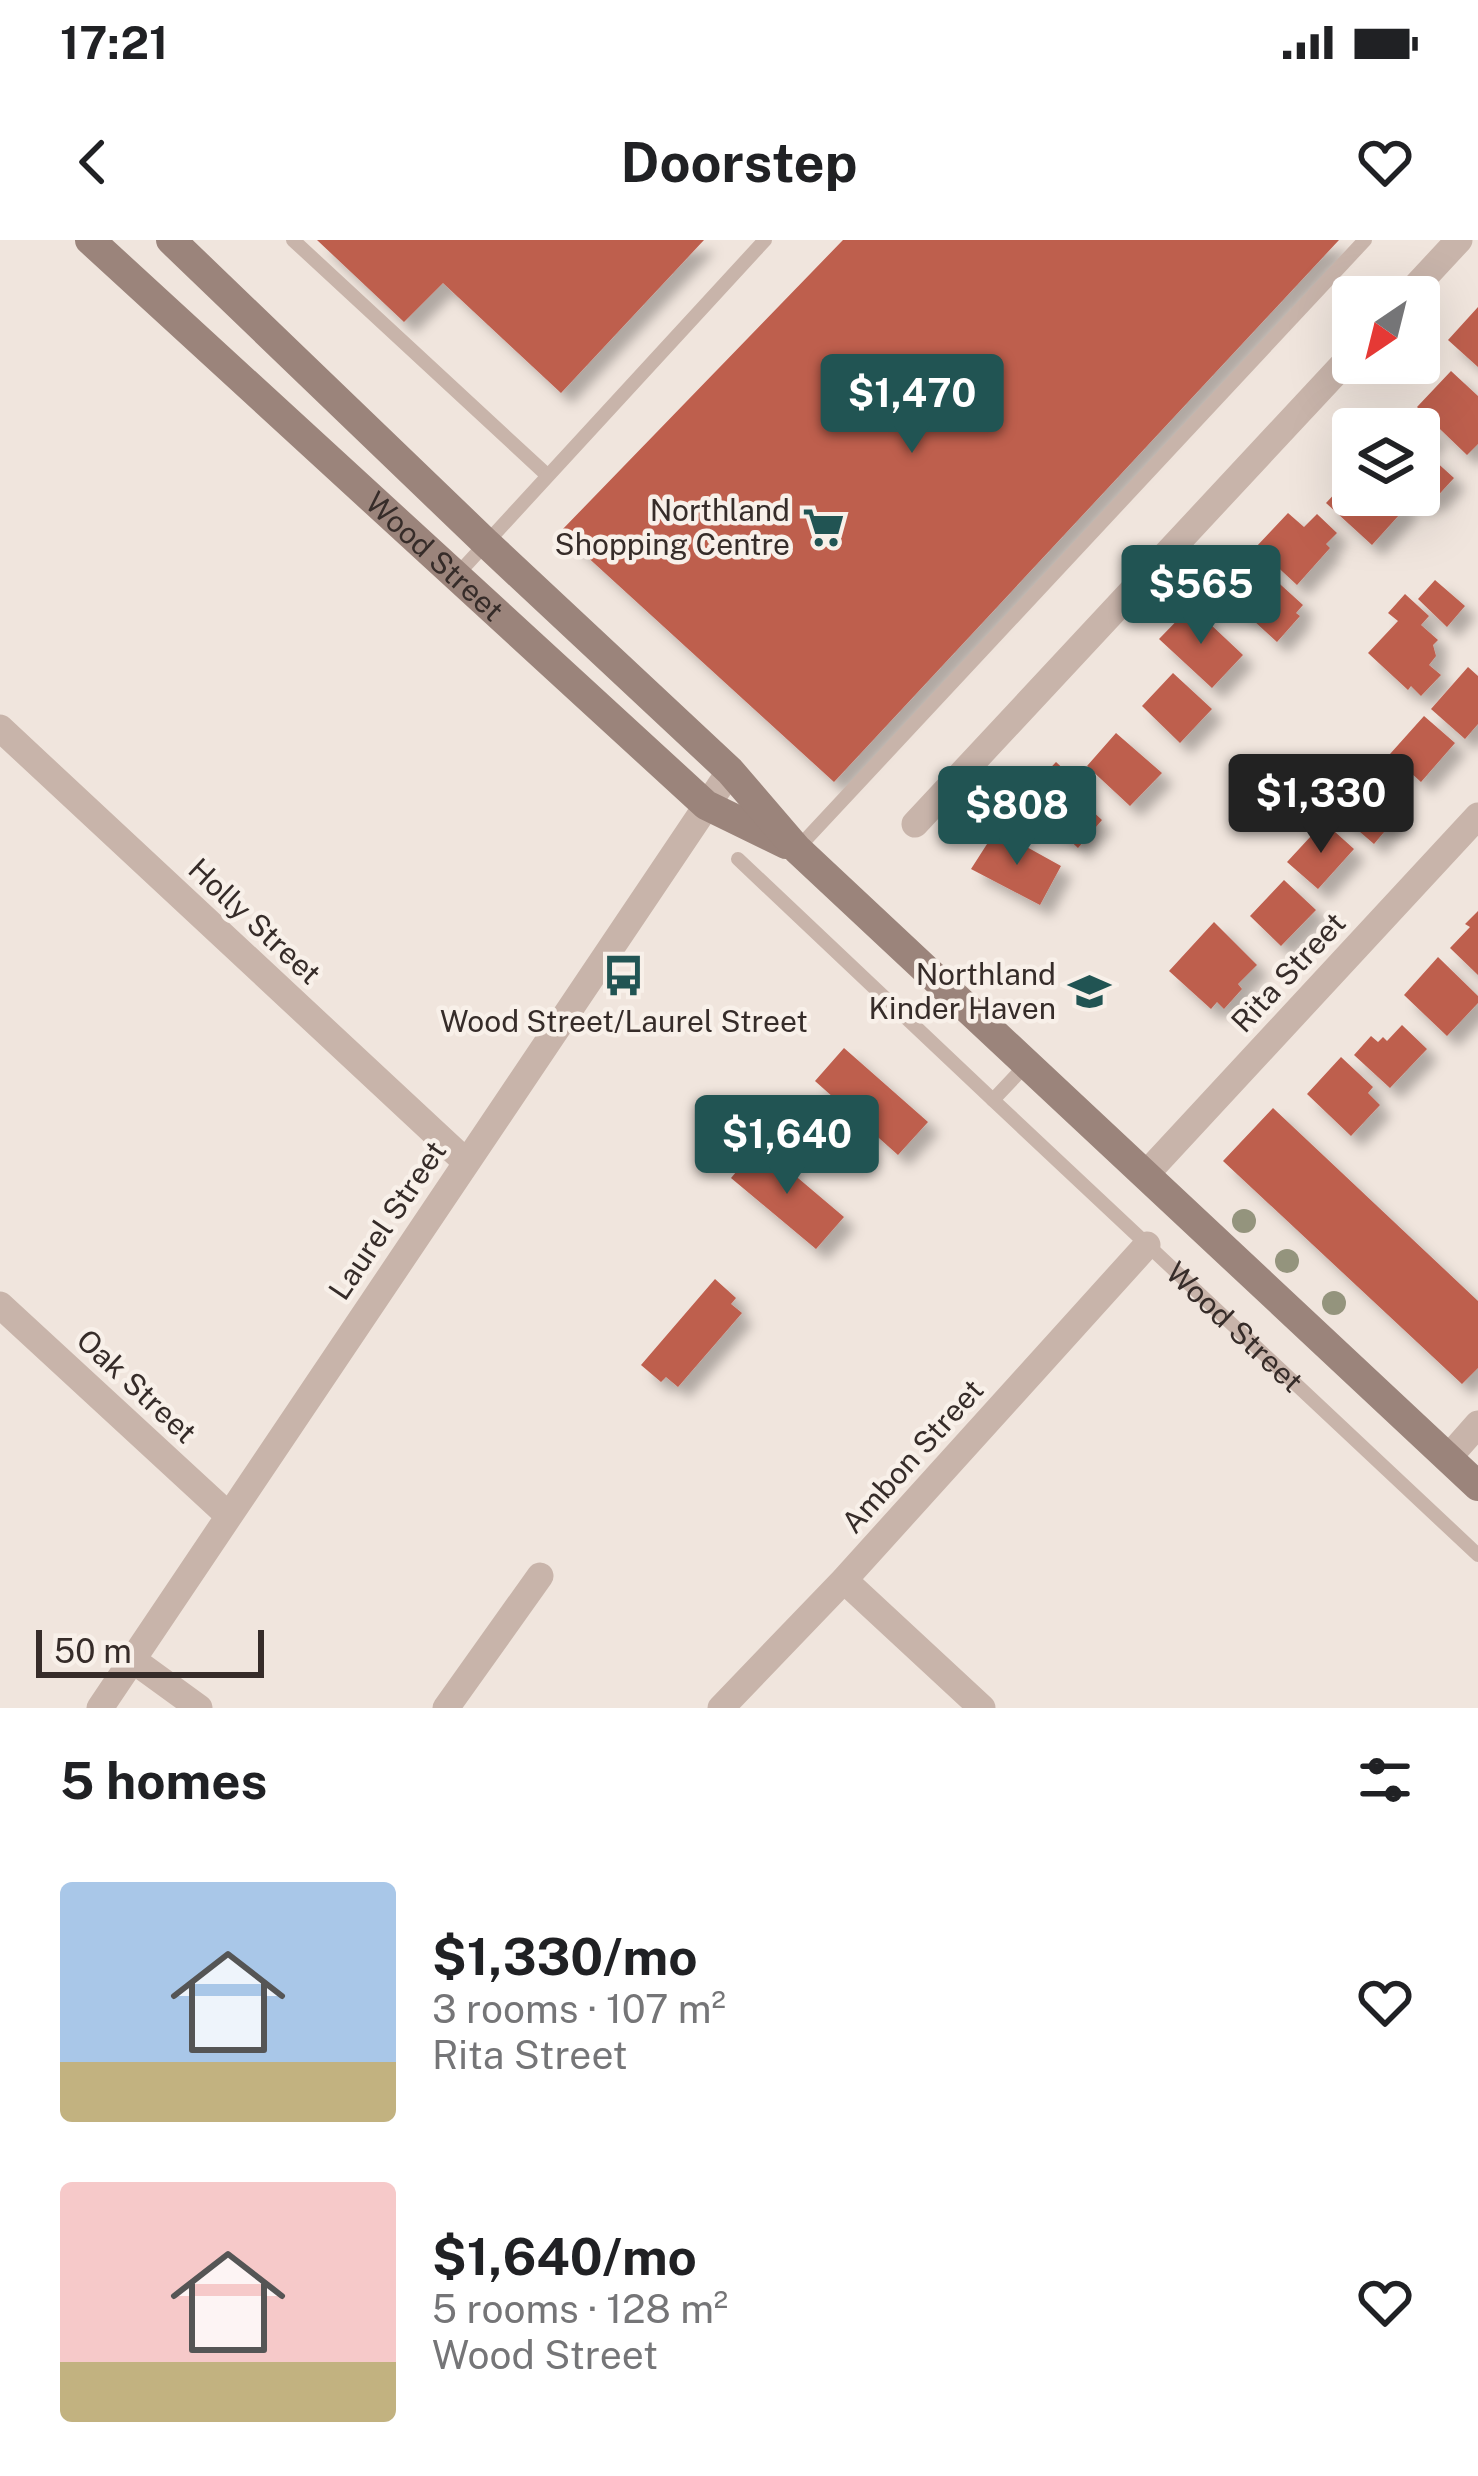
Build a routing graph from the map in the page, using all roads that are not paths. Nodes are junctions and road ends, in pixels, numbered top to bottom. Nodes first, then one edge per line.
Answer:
1 (90, 240) edge
2 (171, 240) edge
3 (293, 240) edge
4 (765, 240) edge
5 (1365, 240) edge
6 (1459, 240) edge
7 (1426, 276) edge
8 (1332, 377) edge
9 (547, 475) junction
10 (484, 542) junction
11 (455, 577) junction
12 (0, 728) edge
13 (730, 770) junction
14 (706, 805) junction
15 (1478, 816) edge
16 (915, 824) dead end
17 (797, 849) junction
18 (738, 859) dead end
19 (1028, 1063) junction
20 (993, 1100) junction
21 (466, 1162) junction
22 (1147, 1173) junction
23 (1148, 1245) junction
24 (0, 1305) edge
25 (1478, 1424) edge
26 (1448, 1458) junction
27 (1478, 1486) edge
28 (229, 1516) junction
29 (1478, 1555) edge
30 (541, 1576) dead end
31 (844, 1580) junction
32 (133, 1660) junction
33 (100, 1708) edge
34 (199, 1708) edge
35 (446, 1708) edge
36 (721, 1708) edge
37 (982, 1708) edge

1 - 11 street, Wood Street
2 - 10 street, Wood Street
3 - 9 lane
4 - 9 lane
5 - 17 lane
6 - 7 street
8 - 16 street
9 - 10 lane
10 - 11 lane
10 - 13 street, Wood Street
11 - 14 street, Wood Street
12 - 21 street, Holly Street
13 - 14 street, Laurel Street
13 - 17 street, Wood Street
14 - 17 street, Wood Street
14 - 21 street, Laurel Street
15 - 22 street, Rita Street
17 - 19 street, Wood Street
18 - 20 lane, Wood Street
19 - 20 lane
19 - 22 street, Wood Street
20 - 23 lane, Wood Street
21 - 28 street, Laurel Street
22 - 26 street, Wood Street
23 - 29 lane, Wood Street
23 - 31 street, Ambon Street
24 - 28 street, Oak Street
25 - 26 street
26 - 27 street, Wood Street
28 - 32 street, Laurel Street
30 - 35 street
31 - 36 street, Ambon Street
31 - 37 street
32 - 33 street, Laurel Street
32 - 34 street

